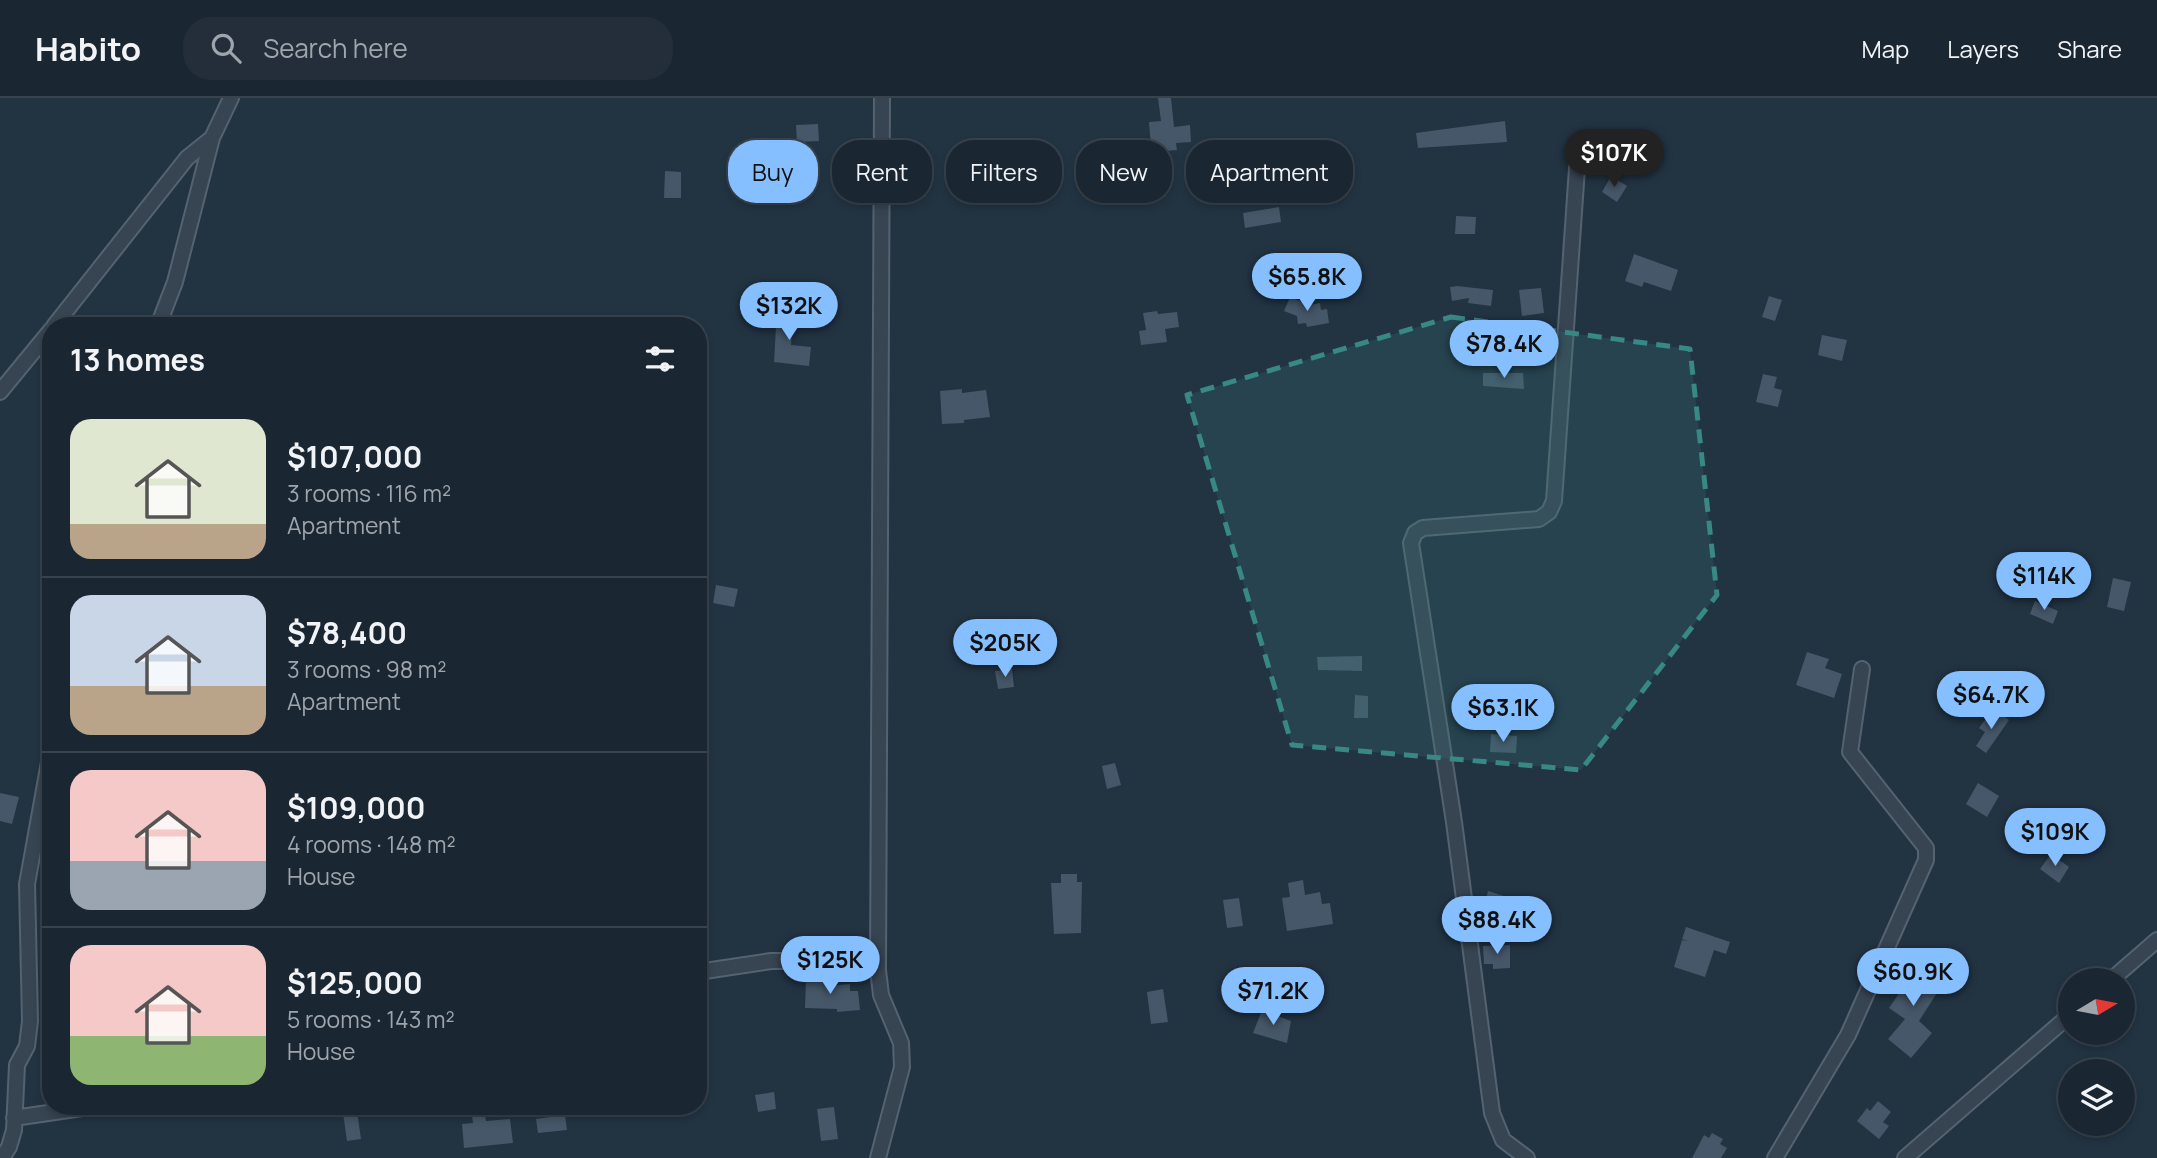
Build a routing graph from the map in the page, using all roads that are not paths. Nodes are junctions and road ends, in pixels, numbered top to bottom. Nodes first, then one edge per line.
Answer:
1 (230, 98) edge
2 (881, 98) edge
3 (212, 138) junction
4 (1578, 154) dead end
5 (61, 317) edge
6 (161, 317) edge
7 (42, 341) edge
8 (0, 392) edge
9 (1862, 669) dead end
10 (42, 801) edge
11 (2157, 940) edge
12 (2125, 968) edge
13 (878, 970) junction
14 (707, 971) edge
15 (2058, 1025) edge
16 (42, 1114) edge
17 (14, 1118) junction
18 (2, 1158) edge
19 (878, 1158) edge
20 (1527, 1158) edge
21 (1775, 1158) edge
22 (1905, 1158) edge

1 - 3 street
2 - 13 street
3 - 5 street
3 - 6 street
4 - 20 street
7 - 8 street
9 - 21 street
10 - 17 street
11 - 12 street
13 - 14 street
13 - 19 street
15 - 22 street
16 - 17 street
17 - 18 street

